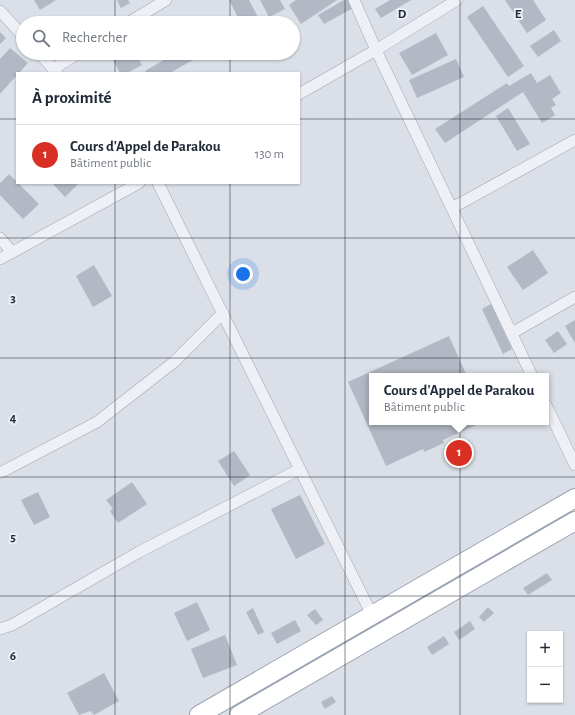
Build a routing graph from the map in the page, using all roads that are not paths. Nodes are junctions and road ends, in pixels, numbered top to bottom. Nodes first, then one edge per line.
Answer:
1 (166, 0) edge
2 (354, 0) edge
3 (457, 0) edge
4 (0, 11) edge
5 (140, 16) edge
6 (16, 28) edge
7 (376, 50) junction
8 (45, 60) edge
9 (70, 60) edge
10 (55, 71) edge
11 (300, 93) edge
12 (575, 140) edge
13 (138, 184) edge
14 (158, 184) edge
15 (452, 208) junction
16 (0, 238) edge
17 (12, 252) junction
18 (0, 258) edge
19 (575, 297) edge
20 (223, 313) junction
21 (512, 333) junction
22 (531, 373) edge
23 (549, 411) edge
24 (575, 465) edge
25 (300, 469) junction
26 (0, 473) edge
27 (575, 498) edge
28 (575, 521) edge
29 (494, 546) junction
30 (502, 563) junction
31 (372, 615) junction
32 (0, 628) edge
33 (199, 715) edge
34 (239, 715) edge

1 - 5 street
2 - 7 street
3 - 7 street
4 - 6 street
7 - 11 street
7 - 15 street
8 - 10 street
9 - 10 street
12 - 15 street
13 - 17 street
14 - 20 street
15 - 21 street
16 - 17 street
17 - 18 street
19 - 21 street
20 - 25 street
20 - 26 street
21 - 22 street
23 - 24 street
25 - 31 street
25 - 32 street
27 - 29 main road
28 - 30 main road
29 - 30 main road
29 - 31 main road
30 - 34 main road
31 - 33 main road

